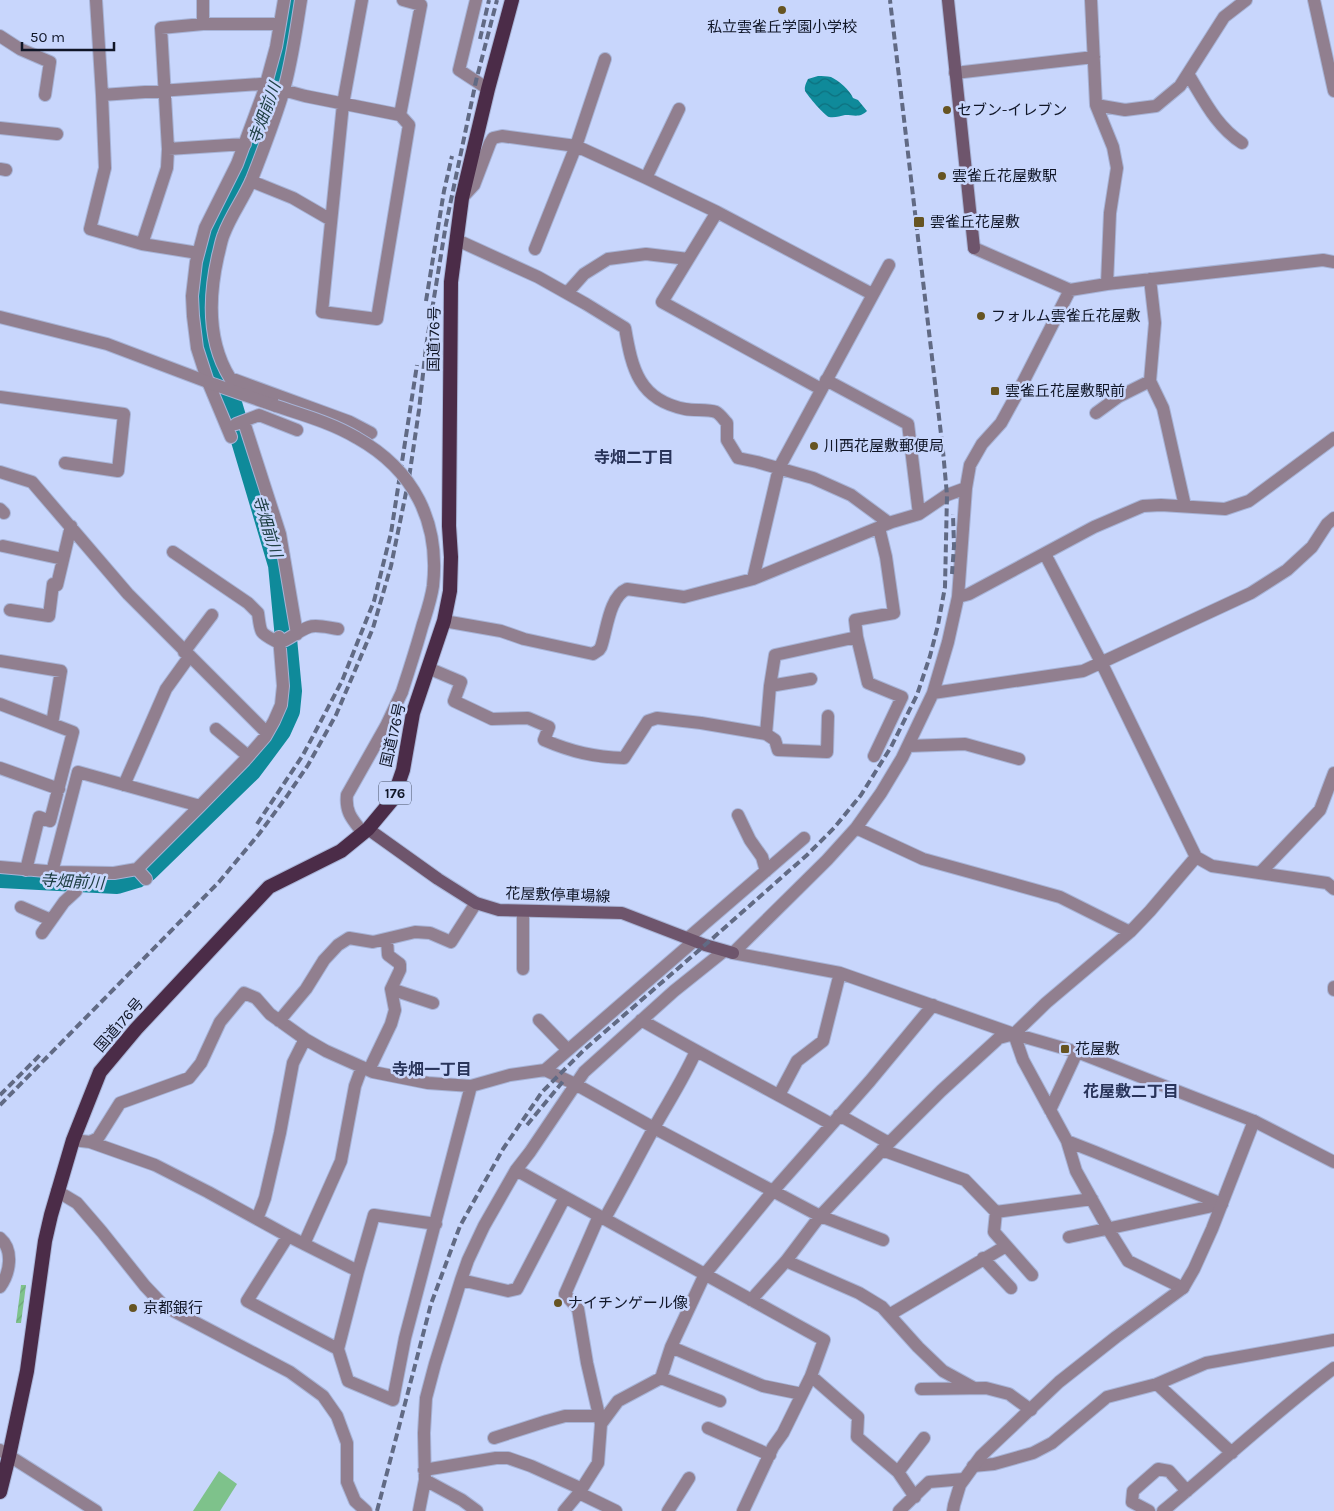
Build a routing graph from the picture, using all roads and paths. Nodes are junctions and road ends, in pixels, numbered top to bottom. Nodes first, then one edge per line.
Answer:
1 (96, 0) edge
2 (203, 0) edge
3 (284, 0) edge
4 (301, 0) edge
5 (362, 0) edge
6 (403, 0) edge
7 (476, 0) edge
8 (512, 0) edge
9 (948, 0) edge
10 (1091, 0) edge
11 (1246, 0) edge
12 (1314, 0) edge
13 (203, 24) junction
14 (280, 24) junction
15 (0, 36) edge
16 (1094, 57) junction
17 (604, 59) dead end
18 (955, 73) junction
19 (1188, 74) junction
20 (266, 86) junction
21 (488, 89) junction
22 (283, 90) junction
23 (164, 91) junction
24 (1334, 91) edge
25 (45, 95) dead end
26 (102, 95) junction
27 (343, 104) junction
28 (1096, 105) junction
29 (679, 109) dead end
30 (400, 116) junction
31 (0, 128) edge
32 (49, 130) dead end
33 (1242, 143) dead end
34 (245, 144) junction
35 (576, 146) junction
36 (168, 149) junction
37 (646, 178) junction
38 (251, 181) junction
39 (462, 198) junction
40 (717, 212) junction
41 (331, 220) junction
42 (457, 240) junction
43 (142, 244) junction
44 (974, 248) joint
45 (535, 249) dead end
46 (198, 253) junction
47 (688, 259) junction
48 (1334, 262) edge
49 (889, 265) dead end
50 (1150, 279) junction
51 (1107, 284) junction
52 (1070, 290) junction
53 (567, 293) junction
54 (872, 294) junction
55 (0, 317) edge
56 (1150, 381) junction
57 (210, 383) junction
58 (824, 385) junction
59 (0, 397) edge
60 (1096, 413) dead end
61 (244, 422) junction
62 (297, 430) dead end
63 (371, 433) dead end
64 (1334, 438) edge
65 (65, 463) dead end
66 (779, 468) junction
67 (0, 472) edge
68 (966, 488) junction
69 (1185, 506) junction
70 (919, 514) junction
71 (1334, 518) edge
72 (884, 525) junction
73 (71, 526) junction
74 (4, 546) dead end
75 (172, 552) dead end
76 (1045, 554) junction
77 (63, 559) junction
78 (752, 579) junction
79 (958, 598) junction
80 (10, 610) dead end
81 (212, 615) dead end
82 (444, 621) junction
83 (338, 629) dead end
84 (857, 637) junction
85 (286, 639) junction
86 (187, 654) junction
87 (0, 661) edge
88 (1101, 662) junction
89 (428, 668) junction
90 (811, 679) dead end
91 (770, 686) junction
92 (933, 693) junction
93 (0, 704) edge
94 (828, 716) dead end
95 (52, 724) junction
96 (216, 729) dead end
97 (267, 733) junction
98 (766, 734) junction
99 (908, 746) junction
100 (248, 756) junction
101 (874, 756) dead end
102 (1019, 759) dead end
103 (0, 768) edge
104 (1334, 773) edge
105 (124, 785) junction
106 (59, 790) junction
107 (200, 806) junction
108 (738, 816) dead end
109 (856, 828) junction
110 (366, 831) junction
111 (804, 838) dead end
112 (1196, 857) junction
113 (0, 867) edge
114 (137, 869) junction
115 (26, 870) junction
116 (766, 871) junction
117 (52, 872) junction
118 (80, 873) junction
119 (1260, 873) junction
120 (146, 879) dead end
121 (1334, 889) edge
122 (476, 903) junction
123 (21, 907) dead end
124 (523, 911) junction
125 (51, 920) junction
126 (1130, 932) junction
127 (42, 933) dead end
128 (388, 939) junction
129 (691, 939) junction
130 (728, 952) junction
131 (523, 969) dead end
132 (840, 973) junction
133 (391, 989) junction
134 (433, 1003) dead end
135 (933, 1005) junction
136 (540, 1020) dead end
137 (641, 1020) junction
138 (279, 1021) junction
139 (1014, 1034) junction
140 (305, 1039) junction
141 (568, 1050) junction
142 (696, 1051) junction
143 (1076, 1052) junction
144 (365, 1069) junction
145 (545, 1070) junction
146 (576, 1084) junction
147 (471, 1086) junction
148 (779, 1095) junction
149 (1050, 1110) junction
150 (835, 1120) junction
151 (1254, 1121) junction
152 (654, 1128) junction
153 (73, 1140) junction
154 (1067, 1141) junction
155 (90, 1142) junction
156 (886, 1146) junction
157 (1334, 1162) edge
158 (516, 1170) junction
159 (57, 1191) junction
160 (773, 1191) junction
161 (565, 1197) junction
162 (1092, 1199) junction
163 (1222, 1204) junction
164 (996, 1212) junction
165 (820, 1216) junction
166 (602, 1217) junction
167 (257, 1220) junction
168 (436, 1224) junction
169 (1108, 1229) junction
170 (288, 1236) junction
171 (0, 1238) edge
172 (1069, 1238) dead end
173 (883, 1240) dead end
174 (304, 1244) junction
175 (1006, 1246) junction
176 (983, 1258) junction
177 (786, 1262) junction
178 (358, 1271) junction
179 (705, 1274) junction
180 (1032, 1275) dead end
181 (461, 1280) junction
182 (1, 1284) edge
183 (1011, 1288) dead end
184 (1183, 1288) junction
185 (751, 1300) junction
186 (889, 1315) junction
187 (1334, 1340) edge
188 (671, 1347) junction
189 (338, 1349) junction
190 (1334, 1368) edge
191 (811, 1376) junction
192 (661, 1378) junction
193 (1157, 1384) junction
194 (974, 1388) junction
195 (921, 1389) dead end
196 (802, 1394) junction
197 (720, 1401) dead end
198 (1031, 1410) junction
199 (600, 1420) junction
200 (708, 1428) dead end
201 (494, 1438) dead end
202 (924, 1438) dead end
203 (5, 1453) edge
204 (1232, 1453) junction
205 (770, 1455) junction
206 (973, 1466) junction
207 (898, 1472) junction
208 (424, 1475) junction
209 (689, 1478) dead end
210 (964, 1479) junction
211 (580, 1491) junction
212 (1187, 1491) junction
213 (0, 1492) edge
214 (908, 1506) edge
215 (96, 1511) edge
216 (366, 1511) edge
217 (419, 1511) edge
218 (478, 1511) edge
219 (564, 1511) edge
220 (616, 1511) edge
221 (668, 1511) edge
222 (743, 1511) edge
223 (953, 1511) edge
224 (1149, 1511) edge
225 (1164, 1511) edge

1 - 26 street
2 - 13 street
3 - 14 street
4 - 22 street
5 - 27 street
6 - 30 street
7 - 21 street
8 - 21 highway, 国道176号 / 176
9 - 18 main road
10 - 16 street
11 - 19 street
12 - 24 street
13 - 14 street
13 - 23 street
14 - 20 street
15 - 25 street
16 - 18 street
16 - 28 street
17 - 35 street
18 - 44 main road
19 - 28 street
19 - 33 street
20 - 22 street
20 - 23 street
20 - 34 street
21 - 39 highway, 国道176号 / 176
22 - 27 street
22 - 38 street
23 - 26 street
23 - 36 street
26 - 43 street
27 - 30 street
27 - 41 street
28 - 51 street
29 - 37 street
30 - 41 street
31 - 32 street
34 - 36 street
34 - 46 street
35 - 37 street
35 - 39 street
35 - 45 street
36 - 43 street
37 - 40 street
38 - 41 street
38 - 63 street
39 - 42 highway, 国道176号 / 176
40 - 47 street
40 - 54 street
42 - 53 street
42 - 82 highway, 国道176号 / 176
43 - 46 street
44 - 52 street
46 - 57 street
47 - 53 street
47 - 58 street
48 - 50 street
49 - 54 street
50 - 51 street
50 - 56 street
51 - 52 street
52 - 68 street
53 - 66 street
54 - 58 street
55 - 57 street
56 - 60 street
56 - 69 street
57 - 61 street
57 - 110 street, bridge
58 - 66 street
58 - 70 street
59 - 65 street
61 - 62 street
61 - 85 street
64 - 69 street
66 - 72 street
66 - 78 street
67 - 73 street
68 - 70 street
68 - 79 street
69 - 76 street
70 - 72 street
71 - 88 street
72 - 78 street
72 - 84 street
73 - 77 street
73 - 86 street
74 - 77 street
75 - 85 street
76 - 79 street
76 - 88 street
77 - 80 street
78 - 82 street
79 - 92 street
81 - 86 street
82 - 89 highway, 国道176号 / 176
83 - 85 street
84 - 91 street
84 - 101 street
85 - 97 street
86 - 97 street
86 - 105 street
87 - 95 street
88 - 92 street
88 - 112 street
89 - 98 street
89 - 110 highway, 国道176号 / 176
90 - 91 street
91 - 98 street
92 - 99 street
93 - 95 street
94 - 98 street
95 - 106 street
96 - 100 street
97 - 100 street
99 - 102 street
99 - 109 street
100 - 107 street
103 - 106 street
104 - 119 street
105 - 107 street
105 - 117 street
106 - 115 street
107 - 114 street
108 - 116 street
109 - 126 street
109 - 130 street
110 - 122 main road, 花屋敷停車場線
110 - 153 highway, 国道176号 / 176
111 - 116 street
112 - 119 street
112 - 126 street
113 - 115 street
114 - 118 street
114 - 120 street
115 - 117 street
116 - 129 street
117 - 118 street
118 - 125 street
119 - 121 street
122 - 124 main road, 花屋敷停車場線
122 - 128 street
123 - 125 street
124 - 129 main road, 花屋敷停車場線
124 - 131 street
125 - 127 street
126 - 139 street
128 - 133 street
128 - 138 street
129 - 130 main road, 花屋敷停車場線
129 - 141 street
130 - 132 street
130 - 137 street
132 - 135 street
132 - 148 street
133 - 134 street
133 - 144 street
135 - 139 street
135 - 150 street
136 - 141 street
137 - 142 street
137 - 146 street
138 - 140 street
138 - 155 street
139 - 143 street
139 - 149 street
139 - 156 street
140 - 144 street
140 - 167 street
141 - 145 street
142 - 148 street
142 - 152 street
143 - 149 street
143 - 151 street
144 - 147 street
144 - 174 street
145 - 146 street
145 - 147 street
146 - 152 street
146 - 158 street
147 - 168 street
148 - 150 street
149 - 154 street
150 - 156 street
150 - 160 street
151 - 157 street
151 - 163 street
152 - 160 street
152 - 166 street
153 - 155 street
153 - 159 highway, 国道176号 / 176
154 - 162 street
154 - 163 street
155 - 167 street
156 - 164 street
156 - 165 street
158 - 161 street
158 - 181 street
159 - 203 highway, 国道176号 / 176
159 - 216 street
160 - 165 street
160 - 179 street
161 - 166 street
161 - 181 street
162 - 164 street
162 - 169 street
163 - 169 street
163 - 184 street
164 - 175 street
165 - 173 street
165 - 177 street
166 - 179 street
166 - 199 street
167 - 170 street
168 - 178 street
168 - 189 street
169 - 172 street
169 - 184 street
170 - 174 street
170 - 189 street
171 - 182 street
174 - 178 street
175 - 176 street
175 - 180 street
176 - 183 street
176 - 186 street
177 - 185 street
177 - 186 street
178 - 189 street
179 - 185 street
179 - 188 street
181 - 208 street
184 - 198 street
185 - 191 street
186 - 194 street
187 - 193 street
188 - 192 street
188 - 196 street
190 - 204 street
191 - 196 street
191 - 207 street
192 - 197 street
192 - 199 street
193 - 204 street
193 - 206 street
194 - 195 street
194 - 198 street
196 - 205 street
198 - 206 street
199 - 201 street
199 - 211 street
200 - 205 street
202 - 207 street
203 - 213 highway, 国道176号 / 176
203 - 215 street
204 - 212 street
205 - 222 street
206 - 210 street
207 - 214 street
208 - 211 street
208 - 217 street
208 - 218 street
209 - 221 street
210 - 214 street
210 - 223 street
211 - 219 street
211 - 220 street
212 - 224 street
212 - 225 street

